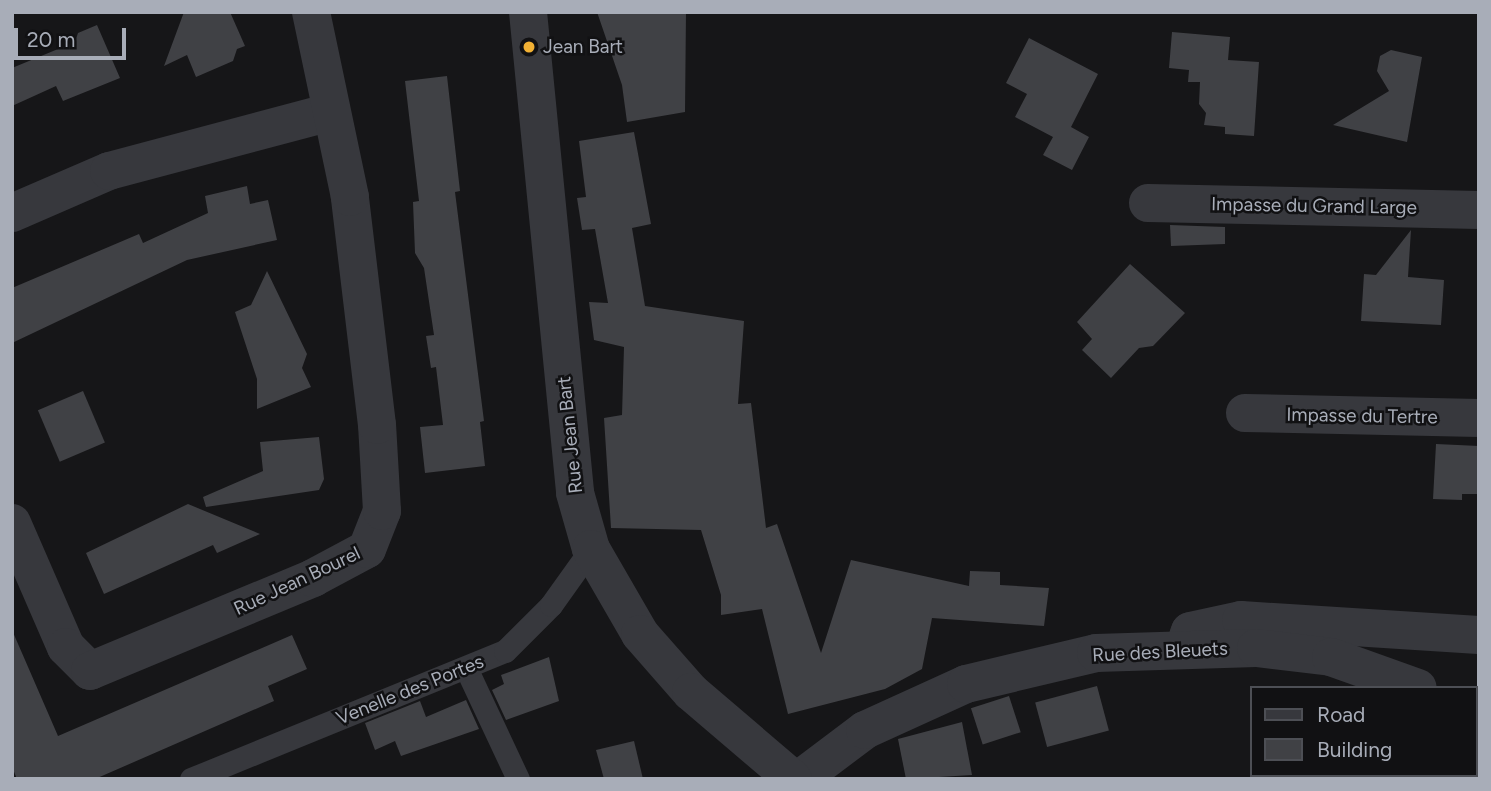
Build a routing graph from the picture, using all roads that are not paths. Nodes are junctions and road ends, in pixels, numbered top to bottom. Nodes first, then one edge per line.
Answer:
1 (311, 12) edge
2 (528, 12) edge
3 (330, 112) junction
4 (1148, 203) dead end
5 (1479, 209) edge
6 (12, 213) edge
7 (1245, 413) dead end
8 (1479, 418) edge
9 (12, 523) edge
10 (591, 549) junction
11 (1479, 635) edge
12 (1183, 647) junction
13 (467, 668) junction
14 (1412, 686) edge
15 (191, 779) edge
16 (518, 779) edge
17 (793, 779) edge
18 (800, 779) edge

1 - 3 street, Rue Jean Bourel
2 - 10 street, Rue Jean Bart
3 - 6 street
3 - 9 street, Rue Jean Bourel
4 - 5 street, Impasse du Grand Large
7 - 8 street, Impasse du Tertre
10 - 13 lane, Venelle des Portes
10 - 17 street, Rue Jean Bart
11 - 12 street
12 - 14 street, Rue des Bleuets
12 - 18 street, Rue des Bleuets
13 - 15 lane, Venelle des Portes
13 - 16 lane

